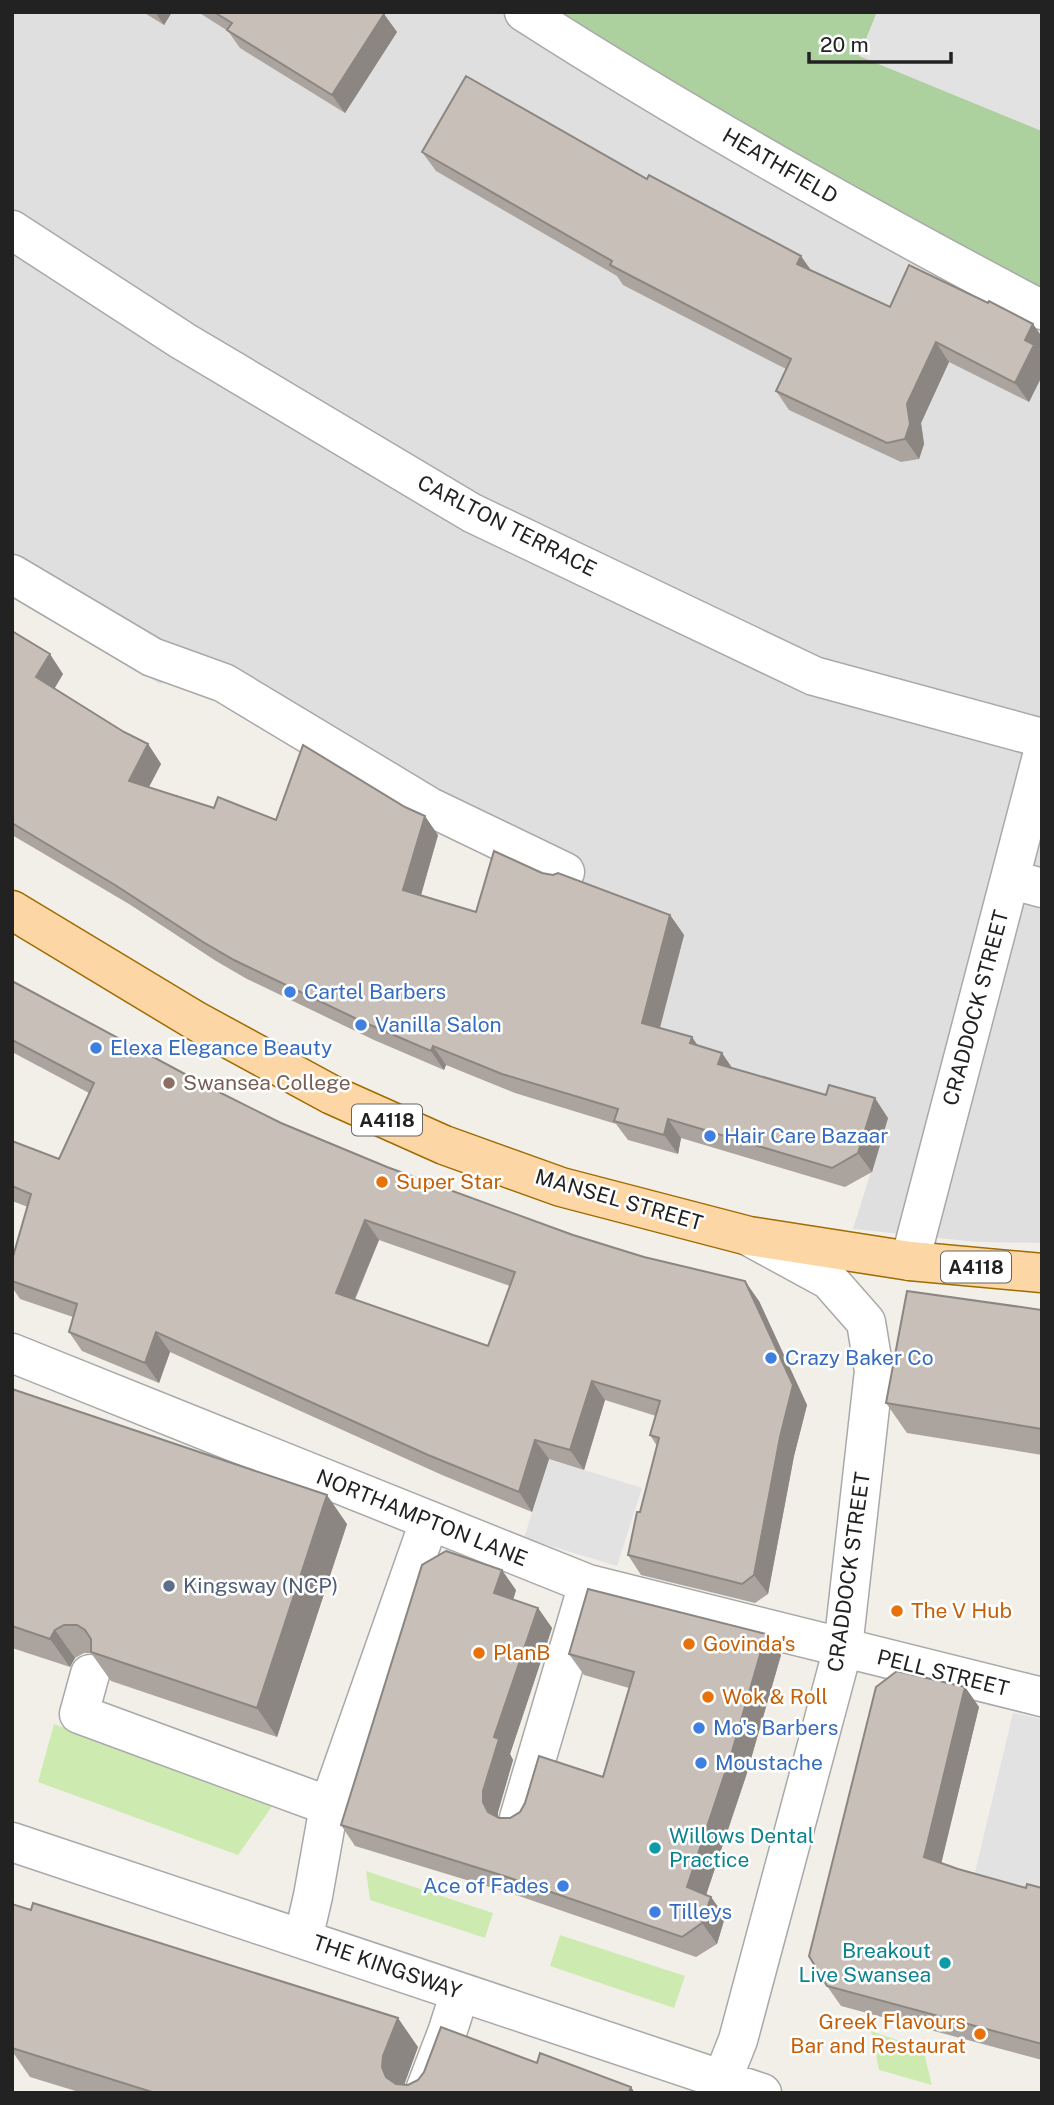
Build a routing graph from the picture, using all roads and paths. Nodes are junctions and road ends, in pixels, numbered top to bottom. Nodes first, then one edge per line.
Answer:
1 (524, 12) edge
2 (12, 230) edge
3 (1042, 310) edge
4 (12, 574) edge
5 (1042, 738) edge
6 (1042, 756) edge
7 (565, 872) edge
8 (1026, 883) edge
9 (12, 910) edge
10 (748, 1236) junction
11 (910, 1261) junction
12 (1042, 1273) edge
13 (12, 1353) edge
14 (429, 1522) junction
15 (588, 1584) junction
16 (844, 1648) junction
17 (90, 1674) edge
18 (1042, 1698) edge
19 (329, 1806) junction
20 (519, 1818) edge
21 (12, 1842) edge
22 (303, 1939) junction
23 (460, 1992) junction
24 (719, 2087) edge
25 (424, 2093) edge
26 (762, 2093) edge

1 - 3 street, HEATHFIELD
2 - 5 street, CARLTON TERRACE
4 - 7 street
6 - 8 street, CRADDOCK STREET
8 - 11 street, CRADDOCK STREET
9 - 10 main road, MANSEL STREET / A4118
10 - 11 main road, MANSEL STREET / A4118
10 - 16 street, CRADDOCK STREET
11 - 12 main road, A4118
13 - 14 street, NORTHAMPTON LANE
14 - 15 street, NORTHAMPTON LANE
14 - 19 street
15 - 16 street, NORTHAMPTON LANE
15 - 20 street
16 - 18 street, PELL STREET
16 - 24 street, CRADDOCK STREET
17 - 19 street
19 - 22 street
21 - 22 street, THE KINGSWAY
22 - 23 street, THE KINGSWAY
23 - 24 street, THE KINGSWAY
23 - 25 street
24 - 26 street, THE KINGSWAY

